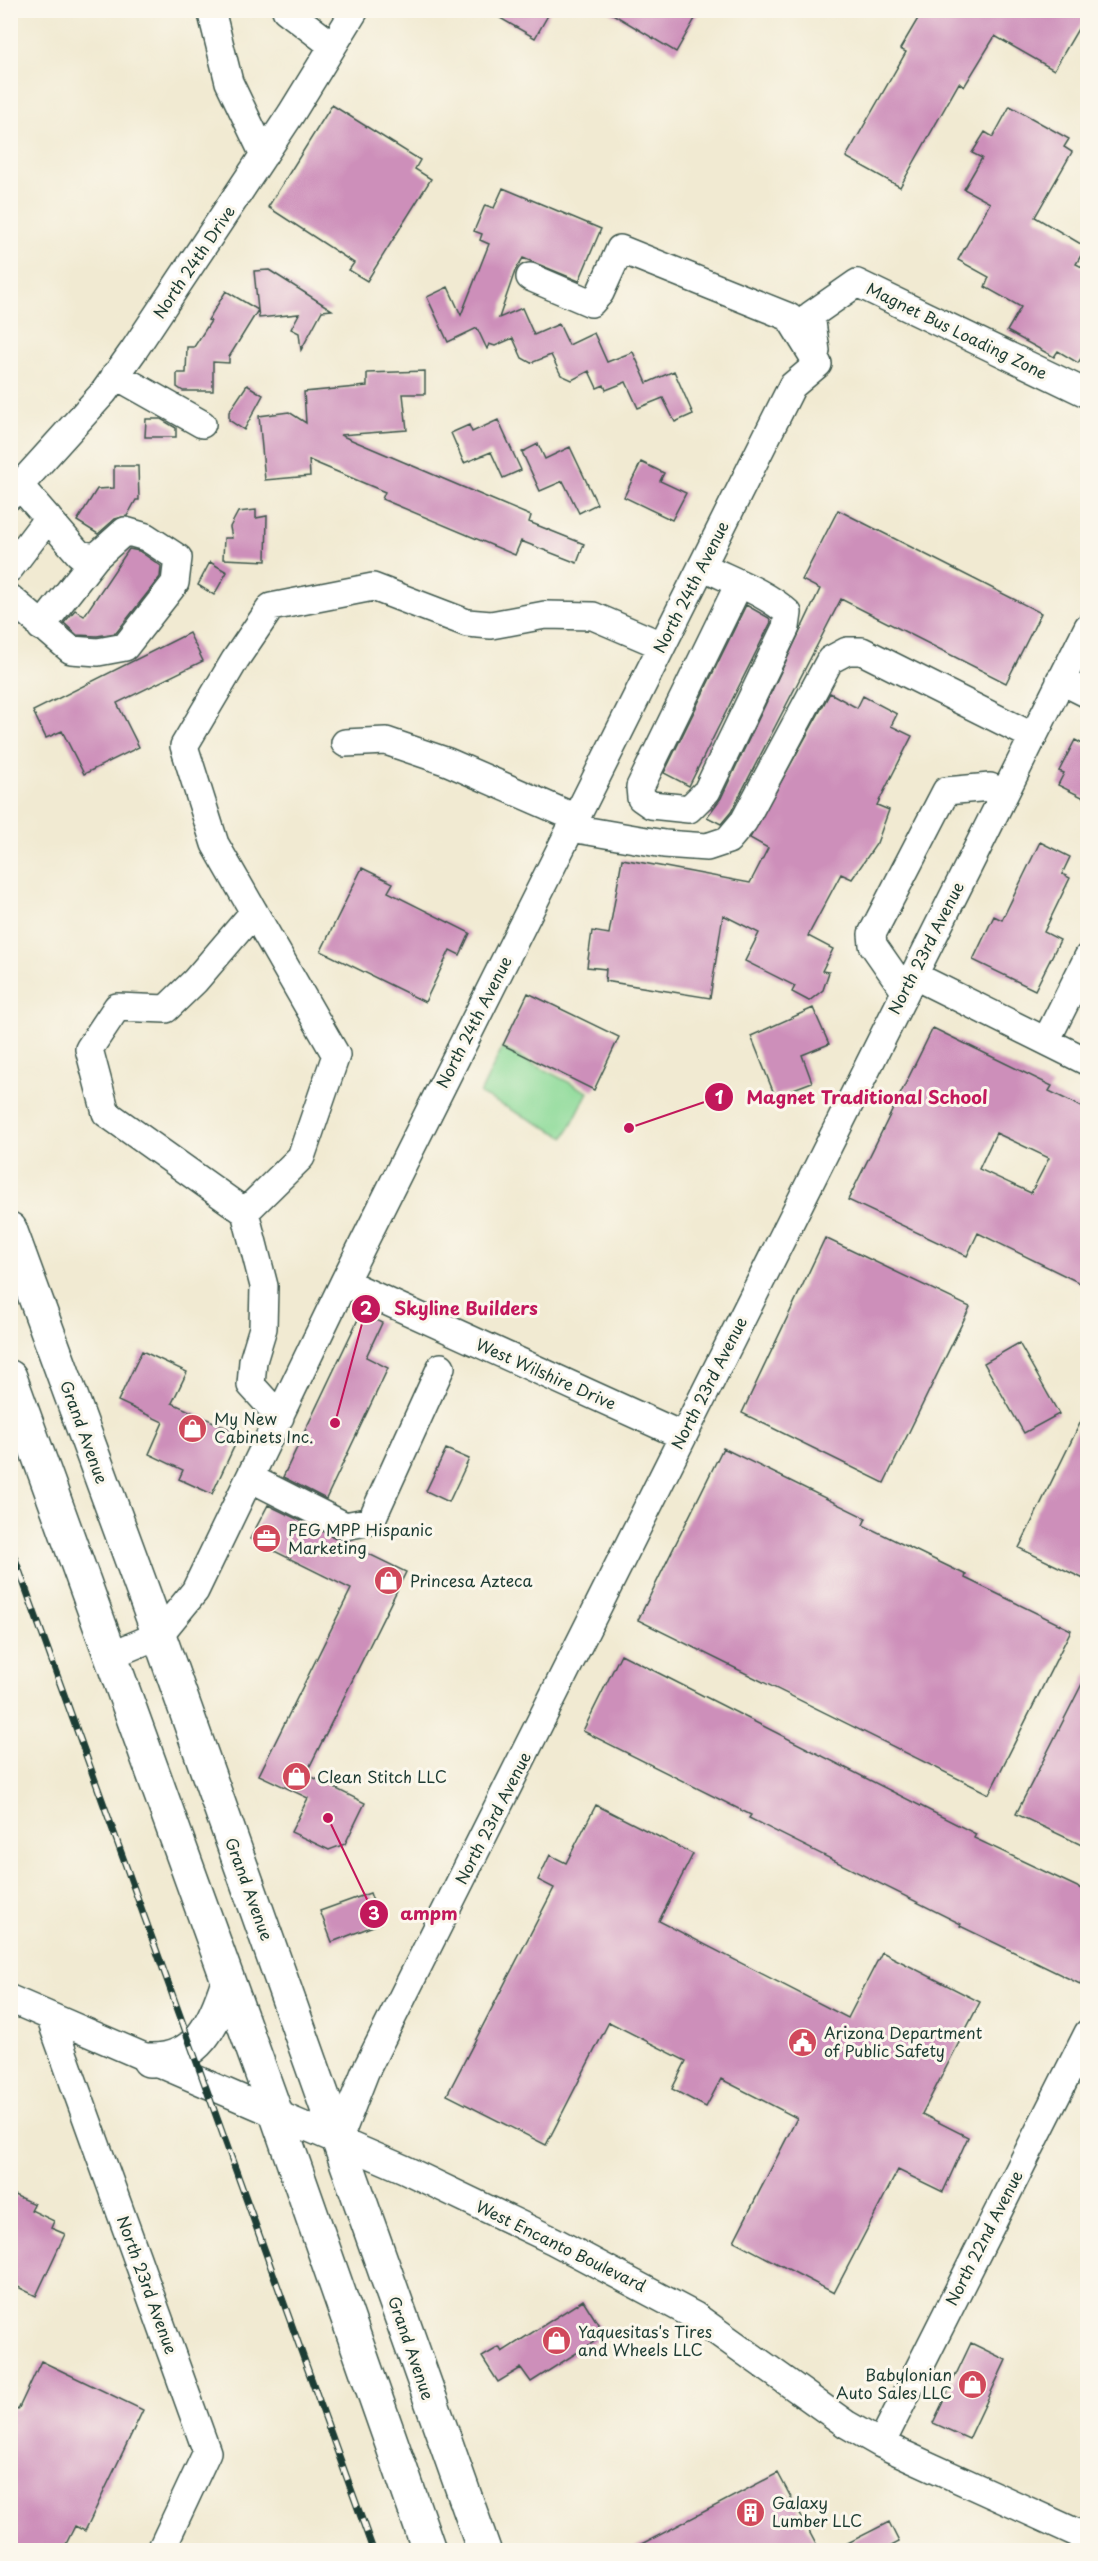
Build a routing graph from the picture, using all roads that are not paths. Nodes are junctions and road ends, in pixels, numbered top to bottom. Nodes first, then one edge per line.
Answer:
1 (211, 10) edge
2 (286, 10) edge
3 (355, 10) edge
4 (333, 46) junction
5 (264, 155) junction
6 (530, 277) dead end
7 (818, 364) junction
8 (115, 375) junction
9 (1088, 394) edge
10 (202, 424) dead end
11 (15, 491) edge
12 (48, 518) junction
13 (96, 556) junction
14 (702, 566) junction
15 (10, 568) edge
16 (739, 584) junction
17 (10, 598) edge
18 (41, 627) junction
19 (1088, 627) edge
20 (662, 645) junction
21 (1060, 680) junction
22 (1088, 694) edge
23 (1032, 736) junction
24 (345, 743) dead end
25 (1004, 793) junction
26 (574, 823) junction
27 (254, 912) junction
28 (1088, 957) edge
29 (909, 983) junction
30 (1046, 1041) junction
31 (1088, 1062) edge
32 (245, 1212) junction
33 (10, 1229) edge
34 (344, 1282) junction
35 (441, 1367) dead end
36 (10, 1377) edge
37 (280, 1417) junction
38 (683, 1436) junction
39 (250, 1478) junction
40 (159, 1635) junction
41 (109, 1656) junction
42 (228, 1981) junction
43 (10, 1999) edge
44 (50, 2017) junction
45 (1088, 2032) edge
46 (149, 2060) junction
47 (277, 2116) junction
48 (338, 2141) junction
49 (881, 2444) junction
50 (1088, 2538) edge
51 (161, 2550) edge
52 (429, 2550) edge
53 (484, 2550) edge

1 - 5 street
2 - 4 street
3 - 4 street, North 24th Drive
4 - 5 street, North 24th Drive
5 - 8 street, North 24th Drive
6 - 7 street
7 - 9 street, Magnet Bus Loading Zone
7 - 14 street, North 24th Avenue
8 - 10 street
8 - 11 street, North 24th Drive
11 - 12 street
12 - 13 street
12 - 15 street
13 - 18 street
13 - 18 street
14 - 16 street
14 - 20 street, North 24th Avenue
16 - 16 street
17 - 18 street
19 - 21 street, North 23rd Avenue
20 - 26 street, North 24th Avenue
20 - 27 street
21 - 22 street
21 - 23 street, North 23rd Avenue
23 - 25 street, North 23rd Avenue
23 - 26 street
24 - 26 street
25 - 29 street, North 23rd Avenue
25 - 29 street
26 - 34 street, North 24th Avenue
27 - 32 street
27 - 32 street
28 - 30 street
29 - 30 street
29 - 38 street, North 23rd Avenue
30 - 31 street
32 - 37 street
33 - 40 main road, Grand Avenue
34 - 37 street, North 24th Avenue
34 - 38 street, West Wilshire Drive
35 - 39 street
36 - 41 main road
37 - 39 street, North 24th Avenue
38 - 48 street, North 23rd Avenue
39 - 40 street, North 24th Avenue
40 - 41 street, North 24th Avenue
40 - 48 main road, Grand Avenue
41 - 42 main road
42 - 46 main road
42 - 47 main road
43 - 44 street, West Encanto Boulevard
44 - 46 street, West Encanto Boulevard
44 - 51 street, North 23rd Avenue
45 - 49 street, North 22nd Avenue
46 - 47 street, West Encanto Boulevard
47 - 48 street, West Encanto Boulevard
47 - 52 main road
48 - 49 street, West Encanto Boulevard
48 - 53 main road, Grand Avenue
49 - 50 street, West Encanto Boulevard

